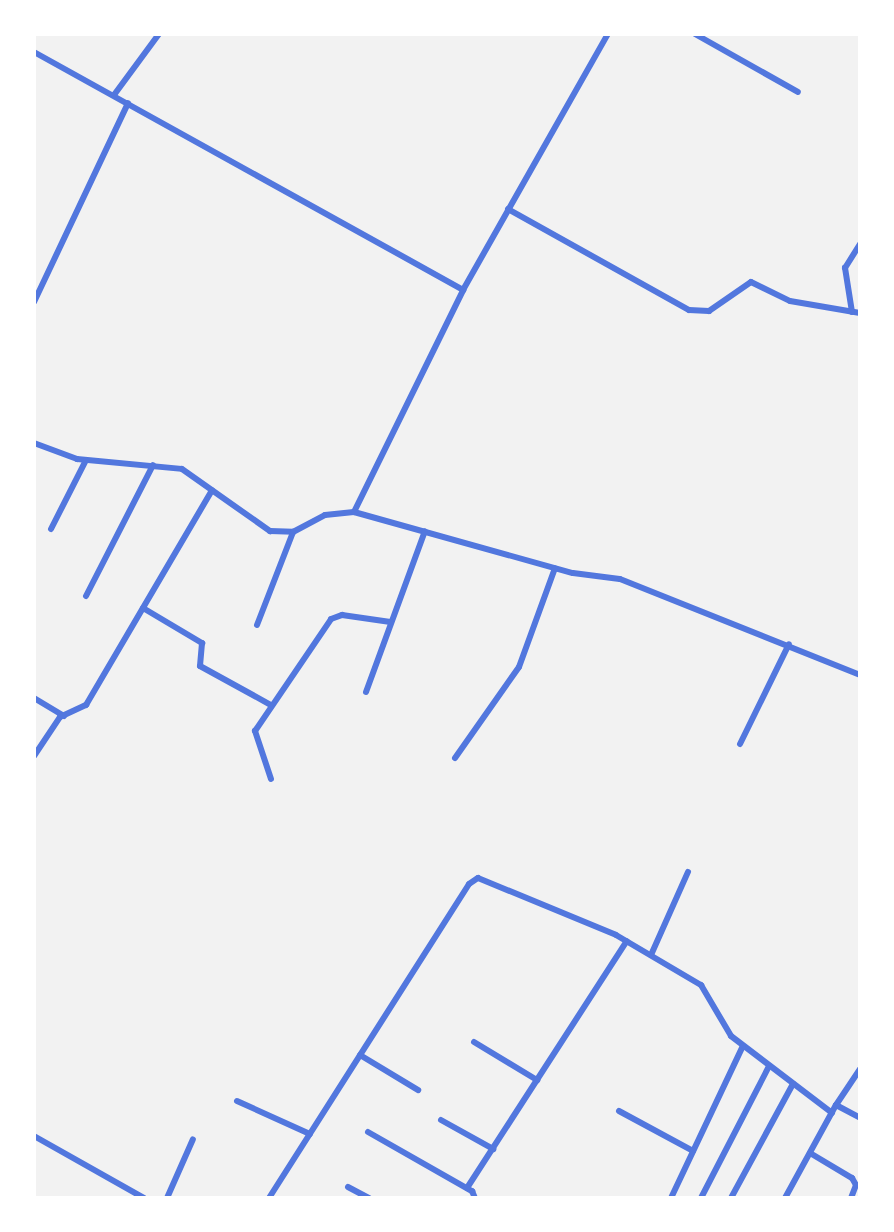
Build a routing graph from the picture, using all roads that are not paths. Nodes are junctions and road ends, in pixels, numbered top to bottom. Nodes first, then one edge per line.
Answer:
1 (159, 34) edge
2 (608, 34) edge
3 (695, 34) edge
4 (34, 52) edge
5 (798, 92) dead end
6 (114, 95) junction
7 (128, 103) junction
8 (508, 209) junction
9 (860, 244) edge
10 (463, 290) junction
11 (34, 302) edge
12 (852, 312) junction
13 (860, 313) edge
14 (34, 443) edge
15 (86, 460) junction
16 (153, 465) junction
17 (212, 490) junction
18 (354, 512) junction
19 (51, 529) dead end
20 (425, 531) junction
21 (293, 532) junction
22 (555, 568) junction
23 (86, 596) dead end
24 (143, 608) junction
25 (390, 622) junction
26 (257, 625) dead end
27 (789, 644) junction
28 (860, 675) edge
29 (366, 692) dead end
30 (34, 698) edge
31 (271, 705) junction
32 (64, 716) junction
33 (740, 744) dead end
34 (34, 756) edge
35 (455, 758) dead end
36 (271, 779) dead end
37 (688, 872) dead end
38 (627, 941) junction
39 (651, 955) junction
40 (474, 1042) dead end
41 (743, 1046) junction
42 (360, 1055) junction
43 (769, 1066) junction
44 (860, 1069) edge
45 (537, 1080) junction
46 (793, 1084) junction
47 (418, 1090) dead end
48 (237, 1101) dead end
49 (836, 1105) junction
50 (619, 1111) dead end
51 (832, 1113) junction
52 (860, 1118) edge
53 (441, 1120) dead end
54 (368, 1132) dead end
55 (310, 1134) junction
56 (34, 1136) edge
57 (193, 1139) dead end
58 (493, 1149) junction
59 (693, 1151) junction
60 (810, 1153) junction
61 (348, 1187) dead end
62 (467, 1188) junction
63 (144, 1198) edge
64 (167, 1198) edge
65 (269, 1198) edge
66 (369, 1198) edge
67 (475, 1198) edge
68 (671, 1198) edge
69 (701, 1198) edge
70 (731, 1198) edge
71 (785, 1198) edge
72 (851, 1198) edge

1 - 6 street
2 - 8 street
3 - 5 street
4 - 6 street
6 - 7 street
7 - 10 street
7 - 11 street
8 - 10 street
8 - 12 street
9 - 12 street
10 - 18 street
12 - 13 street
14 - 15 street
15 - 16 street
15 - 19 street
16 - 17 street
16 - 23 street
17 - 21 street
17 - 24 street
18 - 20 street
18 - 21 street
20 - 22 street
20 - 25 street
21 - 26 street
22 - 27 street
22 - 35 street
24 - 31 street
24 - 32 street
25 - 29 street
25 - 31 street
27 - 28 street
27 - 33 street
30 - 32 street
31 - 36 street
32 - 34 street
37 - 39 street
38 - 39 street
38 - 42 street
38 - 45 street
39 - 41 street
40 - 45 street
41 - 43 street
41 - 59 street
42 - 47 street
42 - 55 street
43 - 46 street
43 - 69 street
44 - 49 street
45 - 58 street
46 - 51 street
46 - 70 street
48 - 55 street
49 - 51 street
49 - 52 street
50 - 59 street
51 - 60 street
53 - 58 street
54 - 62 street
55 - 65 street
56 - 63 street
57 - 64 street
58 - 62 street
59 - 68 street
60 - 71 street
60 - 72 street
61 - 66 street
62 - 67 street

